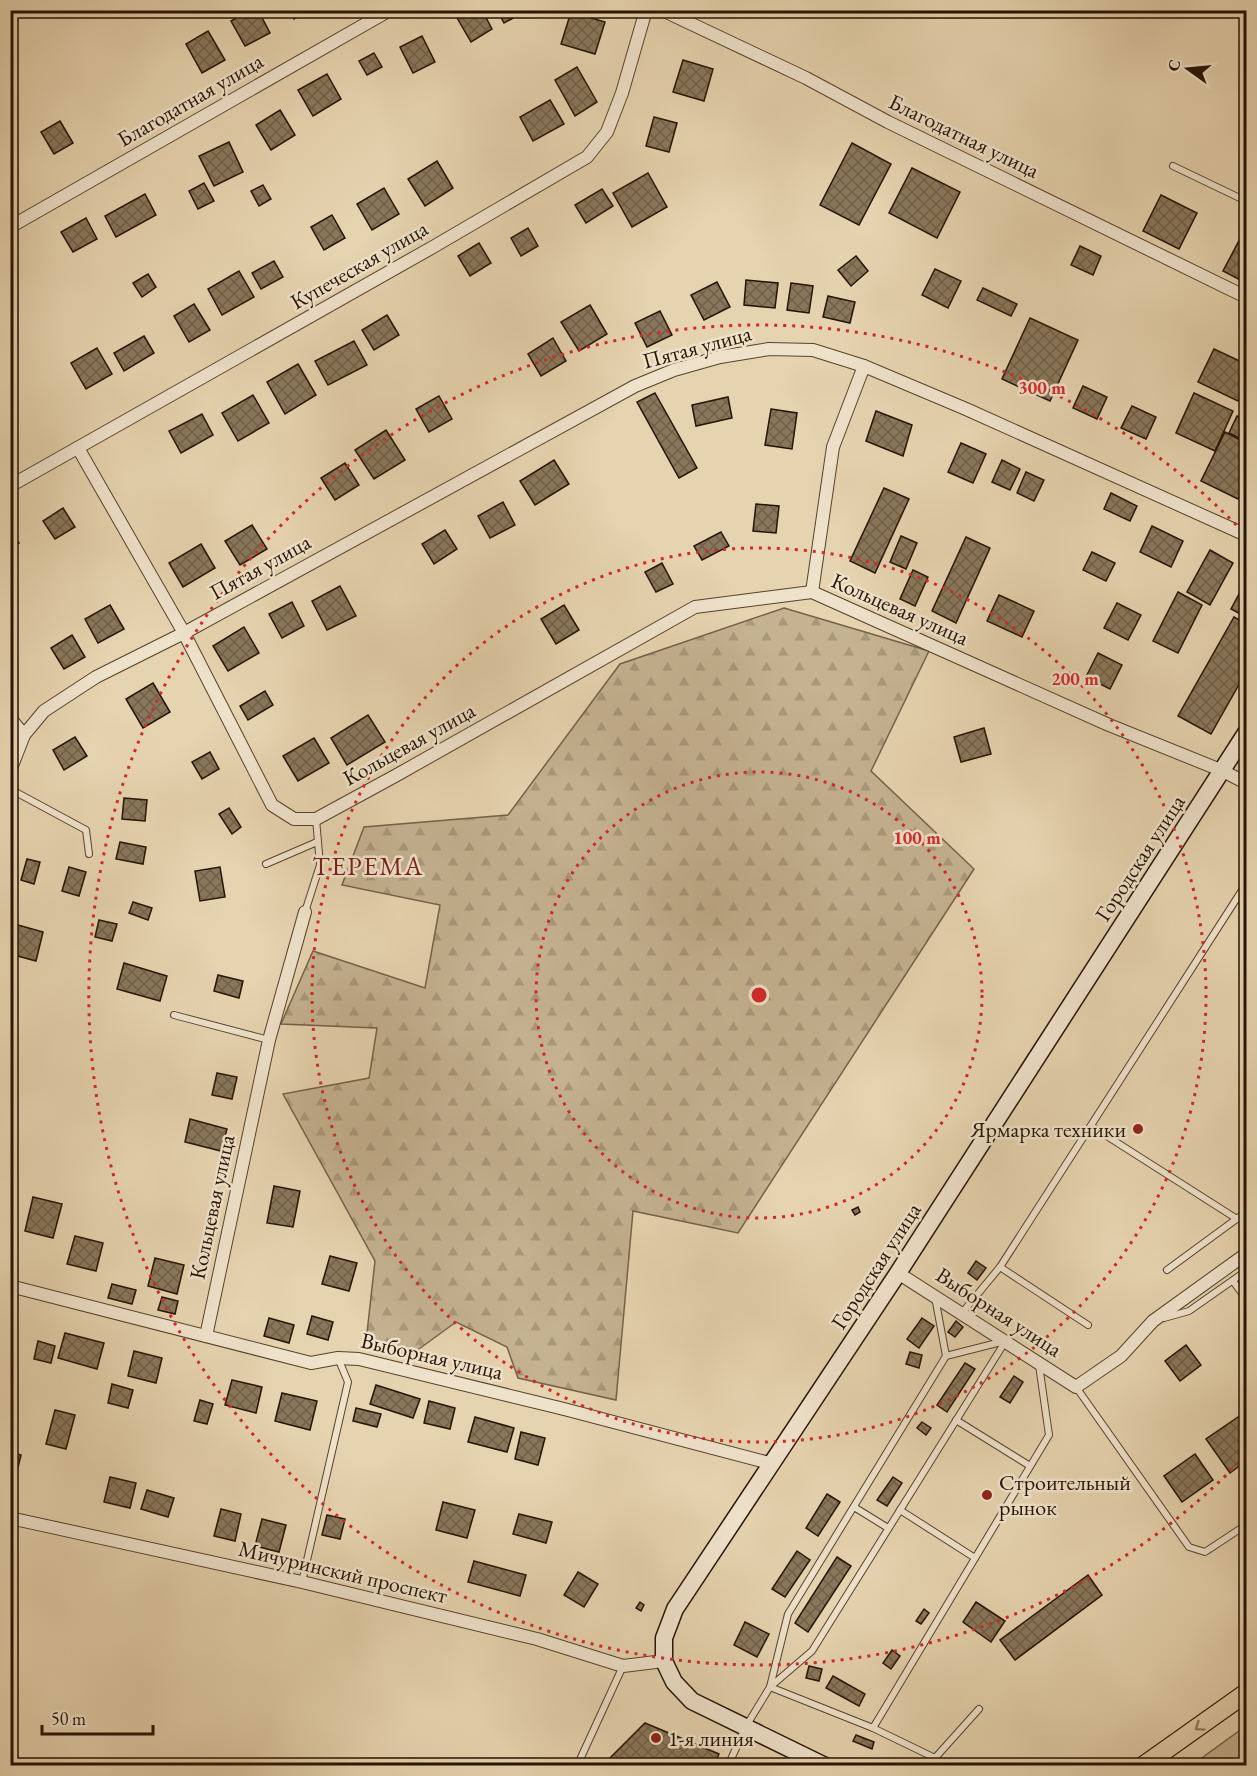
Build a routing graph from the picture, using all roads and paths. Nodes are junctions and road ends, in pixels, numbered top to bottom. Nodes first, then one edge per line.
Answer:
1 (390, 10) edge
2 (646, 10) edge
3 (662, 10) edge
4 (1173, 166) dead end
5 (1246, 201) edge
6 (10, 226) edge
7 (1246, 297) edge
8 (864, 366) junction
9 (78, 448) junction
10 (10, 486) edge
11 (1246, 535) edge
12 (812, 592) junction
13 (184, 633) junction
14 (10, 718) edge
15 (1246, 733) edge
16 (24, 735) junction
17 (10, 771) edge
18 (1223, 771) junction
19 (1246, 783) edge
20 (10, 789) edge
21 (316, 819) junction
22 (317, 842) junction
23 (89, 854) dead end
24 (266, 864) dead end
25 (1246, 884) edge
26 (305, 912) joint
27 (174, 1015) dead end
28 (269, 1040) junction
29 (1091, 1126) junction
30 (1246, 1212) edge
31 (1237, 1219) junction
32 (1246, 1254) edge
33 (1000, 1266) junction
34 (1167, 1270) dead end
35 (1246, 1271) edge
36 (898, 1273) junction
37 (1233, 1281) junction
38 (10, 1286) edge
39 (935, 1296) junction
40 (1246, 1299) edge
41 (962, 1314) junction
42 (1153, 1321) junction
43 (1088, 1325) dead end
44 (206, 1336) junction
45 (1005, 1341) junction
46 (946, 1356) junction
47 (338, 1358) junction
48 (1038, 1362) junction
49 (1076, 1387) junction
50 (956, 1420) junction
51 (772, 1464) junction
52 (1030, 1466) junction
53 (854, 1507) junction
54 (900, 1510) junction
55 (10, 1518) edge
56 (1246, 1525) edge
57 (888, 1528) junction
58 (975, 1558) junction
59 (302, 1582) junction
60 (664, 1661) junction
61 (623, 1666) junction
62 (770, 1688) junction
63 (1246, 1693) edge
64 (979, 1709) dead end
65 (745, 1728) junction
66 (873, 1728) junction
67 (577, 1766) edge
68 (728, 1766) edge
69 (825, 1766) edge
70 (1143, 1766) edge

1 - 6 street, Благодатная улица
2 - 9 street, Купеческая улица
3 - 7 street, Благодатная улица
4 - 5 lane
8 - 11 street, Пятая улица
8 - 12 street
8 - 13 street, Пятая улица
9 - 10 street, Купеческая улица
9 - 13 street
12 - 18 street, Кольцевая улица
12 - 21 street, Кольцевая улица
13 - 16 street, Пятая улица
13 - 21 street
14 - 16 street
15 - 18 street, Городская улица
16 - 17 street, Пятая улица
18 - 19 street, Кольцевая улица
18 - 36 street, Городская улица
20 - 23 lane
21 - 22 lane
22 - 24 lane
22 - 26 lane
25 - 29 lane
26 - 28 street, Кольцевая улица
27 - 28 lane
28 - 44 street, Кольцевая улица
29 - 31 lane
29 - 33 lane
30 - 31 lane
31 - 34 lane
32 - 42 street
33 - 41 lane
33 - 43 lane
35 - 37 lane
36 - 39 street, Выборная улица
36 - 51 street, Городская улица
37 - 40 lane
37 - 42 lane
38 - 44 street, Выборная улица
39 - 41 street, Выборная улица
39 - 46 lane
41 - 45 street, Выборная улица
42 - 49 street
44 - 47 street, Выборная улица
45 - 46 lane
45 - 48 street, Выборная улица
45 - 50 lane
46 - 53 lane
47 - 51 street, Выборная улица
47 - 59 lane
48 - 49 street, Выборная улица
48 - 52 lane
49 - 56 lane
50 - 52 lane
50 - 54 lane
51 - 60 street, Городская улица
52 - 58 lane
53 - 57 lane
53 - 62 lane
54 - 57 lane
54 - 58 lane
55 - 59 street, Мичуринский проспект
57 - 62 lane
58 - 66 lane
59 - 61 street, Мичуринский проспект
60 - 61 street, Мичуринский проспект
60 - 65 street
61 - 67 lane
62 - 65 lane
62 - 66 lane
63 -> 70 main road
64 - 66 lane
65 - 68 lane
65 - 69 street

